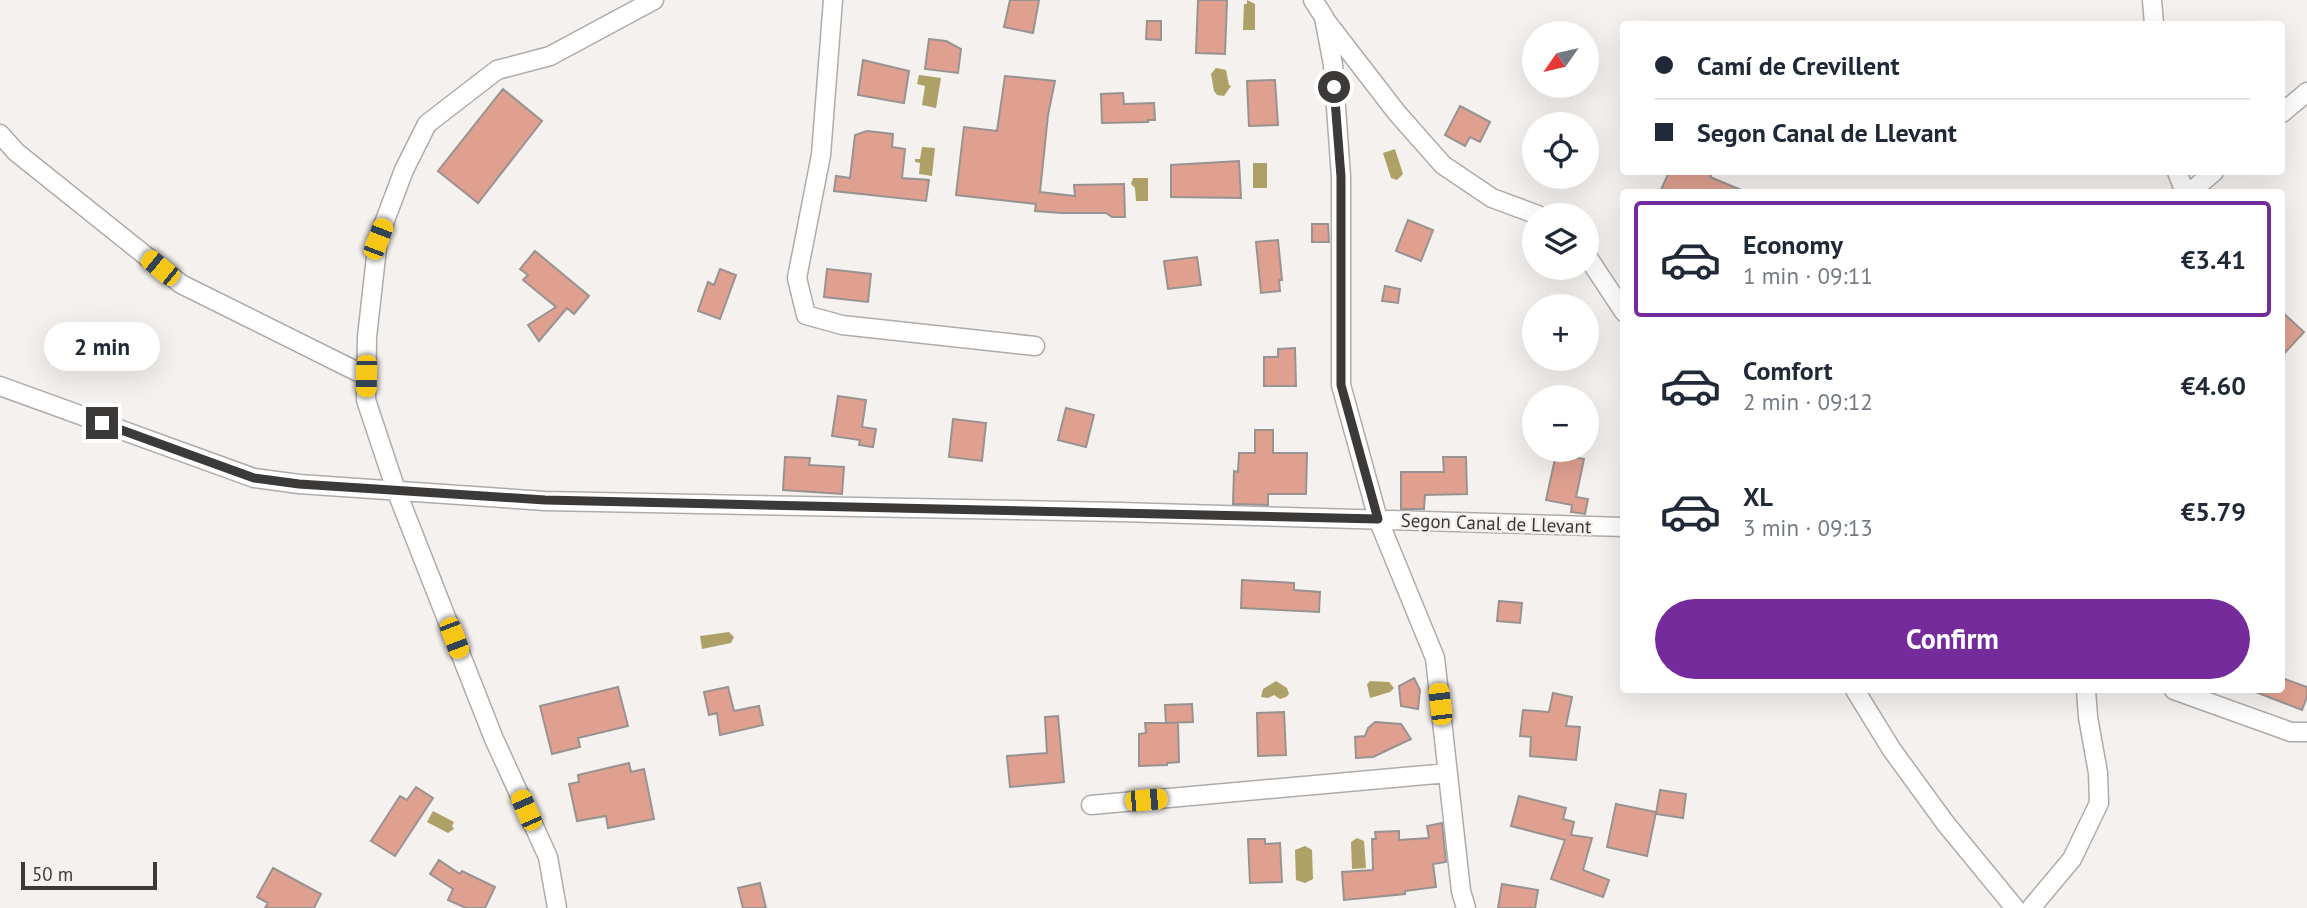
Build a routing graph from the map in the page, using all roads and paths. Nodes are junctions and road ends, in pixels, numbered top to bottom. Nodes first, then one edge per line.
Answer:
1 (654, 0) edge
2 (833, 0) edge
3 (1313, 0) edge
4 (2152, 0) edge
5 (1324, 18) junction
6 (2154, 21) edge
7 (2307, 92) edge
8 (2285, 110) edge
9 (0, 134) edge
10 (2210, 175) edge
11 (2192, 189) edge
12 (1522, 209) edge
13 (1599, 274) edge
14 (1620, 306) edge
15 (1035, 346) dead end
16 (366, 376) junction
17 (0, 386) edge
18 (396, 490) junction
19 (1378, 519) junction
20 (1620, 527) edge
21 (1857, 693) edge
22 (2086, 693) edge
23 (2182, 693) edge
24 (2307, 732) edge
25 (1448, 773) junction
26 (1091, 805) dead end
27 (557, 908) edge
28 (1466, 908) edge
29 (2015, 908) edge
30 (2031, 908) edge

1 - 16 street
2 - 15 street
3 - 5 street
4 - 6 street
5 - 12 street
5 - 19 street
7 - 8 street
9 - 16 street
10 - 11 street
13 - 14 street
16 - 18 street
17 - 18 street, Segon Canal de Llevant
18 - 19 street, Segon Canal de Llevant
18 - 27 street
19 - 20 street, Segon Canal de Llevant
19 - 25 street
21 - 29 street
22 - 30 street
23 - 24 street
25 - 26 street
25 - 28 street

